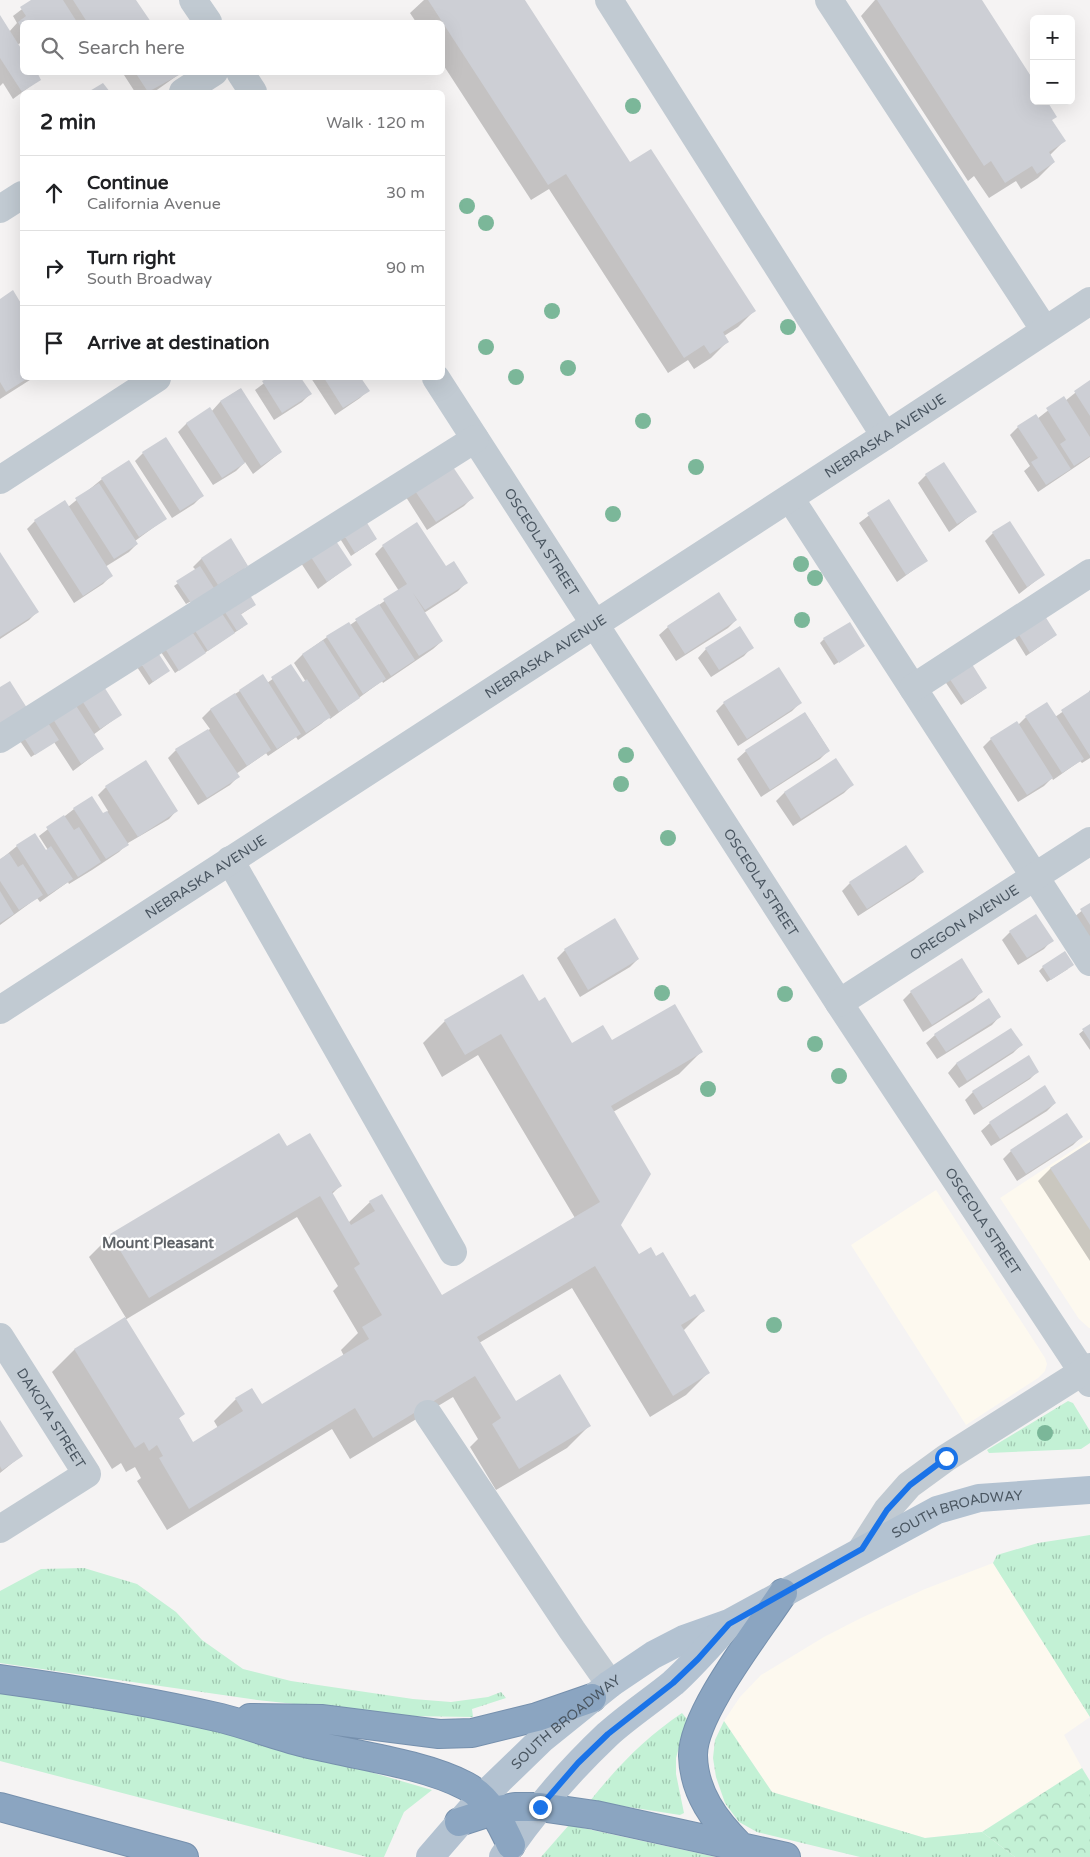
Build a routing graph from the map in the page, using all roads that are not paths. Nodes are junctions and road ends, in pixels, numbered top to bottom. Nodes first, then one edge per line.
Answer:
1 (193, 0) edge
2 (609, 0) edge
3 (829, 0) edge
4 (207, 20) edge
5 (209, 75) edge
6 (242, 75) edge
7 (186, 90) edge
8 (252, 90) edge
9 (20, 196) edge
10 (0, 209) edge
11 (1090, 301) edge
12 (1044, 329) junction
13 (154, 380) edge
14 (437, 380) edge
15 (885, 436) junction
16 (475, 439) junction
17 (0, 480) edge
18 (790, 498) junction
19 (1090, 574) edge
20 (594, 623) junction
21 (913, 688) junction
22 (0, 739) edge
23 (1090, 841) edge
24 (230, 860) junction
25 (1034, 878) junction
26 (1090, 962) edge
27 (838, 1004) junction
28 (0, 1010) edge
29 (453, 1252) dead end
30 (0, 1337) edge
31 (1088, 1374) edge
32 (428, 1414) dead end
33 (1090, 1490) edge
34 (0, 1529) edge
35 (862, 1549) junction
36 (783, 1593) junction
37 (729, 1624) junction
38 (0, 1679) edge
39 (601, 1691) junction
40 (221, 1718) junction
41 (487, 1804) junction
42 (0, 1807) edge
43 (540, 1807) junction
44 (459, 1822) joint
45 (740, 1846) junction
46 (507, 1851) edge
47 (184, 1857) edge
48 (430, 1857) edge
49 (786, 1857) edge

1 - 4 street
2 - 15 street
3 - 12 street
5 - 7 street
6 - 8 street
9 - 10 street
11 - 12 street, NEBRASKA AVENUE
12 - 15 street, NEBRASKA AVENUE
13 - 17 street
14 - 16 street, OSCEOLA STREET
15 - 18 street, NEBRASKA AVENUE
16 - 20 street, OSCEOLA STREET
16 - 22 street
18 - 20 street, NEBRASKA AVENUE
18 - 21 street
19 - 21 street
20 - 24 street, NEBRASKA AVENUE
20 - 27 street, OSCEOLA STREET
21 - 25 street
23 - 25 street, OREGON AVENUE
24 - 28 street, NEBRASKA AVENUE
24 - 29 street
25 - 26 street
25 - 27 street, OREGON AVENUE
27 - 31 street, OSCEOLA STREET
30 - 34 street, DAKOTA STREET
31 - 35 street
32 - 39 street
33 - 35 main road, SOUTH BROADWAY
35 - 36 main road, SOUTH BROADWAY
36 - 37 main road, SOUTH BROADWAY
36 - 45 highway
37 - 39 main road, SOUTH BROADWAY
37 - 43 main road, SOUTH BROADWAY
38 - 40 highway
39 - 40 highway
39 - 41 main road, SOUTH BROADWAY
40 - 41 highway
41 - 43 highway
41 - 44 highway
41 - 46 highway
42 - 47 highway
43 - 45 highway
43 - 46 main road, SOUTH BROADWAY
44 - 48 main road
45 - 49 highway

